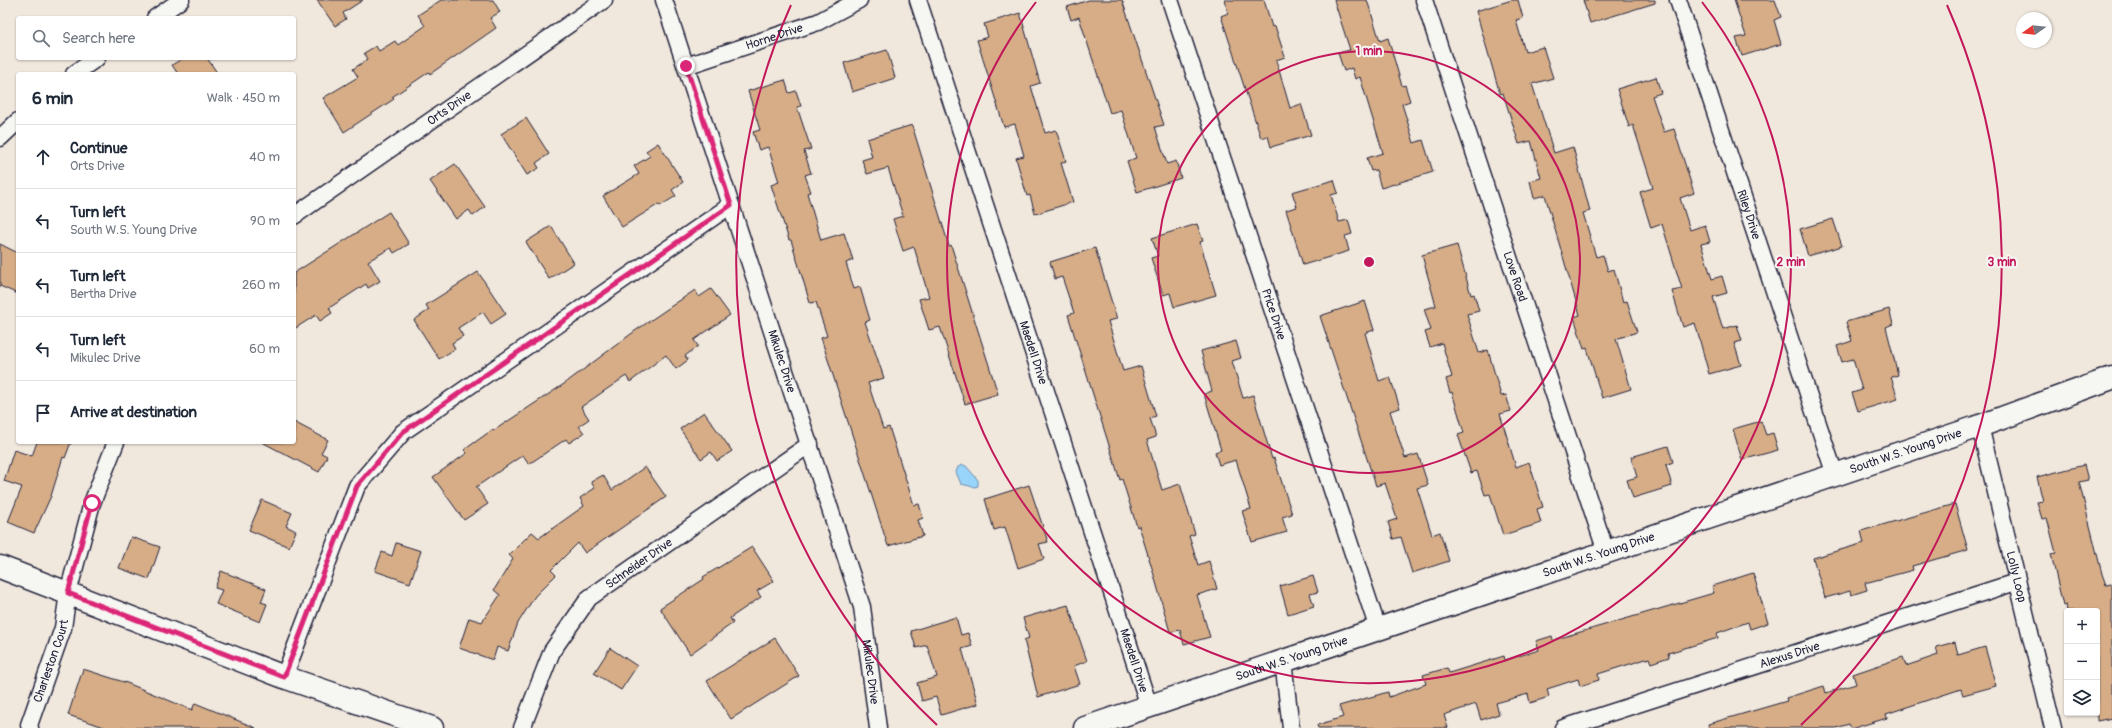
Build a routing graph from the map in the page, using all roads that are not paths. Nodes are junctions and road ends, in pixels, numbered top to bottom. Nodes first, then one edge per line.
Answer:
1 (181, 0) edge
2 (604, 0) edge
3 (664, 0) edge
4 (859, 0) edge
5 (918, 0) edge
6 (1170, 0) edge
7 (1424, 0) edge
8 (1678, 0) edge
9 (158, 16) edge
10 (94, 60) edge
11 (686, 66) junction
12 (77, 72) edge
13 (16, 123) edge
14 (0, 138) edge
15 (731, 205) junction
16 (296, 215) edge
17 (2112, 378) edge
18 (1980, 426) junction
19 (115, 444) edge
20 (810, 444) junction
21 (1835, 476) junction
22 (1606, 552) junction
23 (0, 567) edge
24 (2016, 582) junction
25 (68, 593) junction
26 (1378, 629) junction
27 (1283, 661) junction
28 (284, 677) junction
29 (1149, 706) junction
30 (30, 728) edge
31 (432, 728) edge
32 (522, 728) edge
33 (878, 728) edge
34 (1085, 728) edge
35 (1291, 728) edge
36 (1563, 728) edge
37 (2053, 728) edge

1 - 9 street
2 - 16 street, Orts Drive
3 - 11 street, Mikulec Drive
4 - 11 street, Horne Drive
5 - 29 street, Maedell Drive
6 - 26 street, Price Drive
7 - 22 street, Love Road
8 - 21 street, Riley Drive
10 - 12 street
11 - 15 street, Mikulec Drive
13 - 14 street
15 - 20 street, Mikulec Drive
15 - 28 street
17 - 18 main road, South W.S. Young Drive
18 - 21 main road, South W.S. Young Drive
18 - 24 street, Lolly Loop
19 - 25 street
20 - 32 street, Schneider Drive
20 - 33 street, Mikulec Drive
21 - 22 main road, South W.S. Young Drive
22 - 26 main road, South W.S. Young Drive
23 - 25 main road
24 - 36 street, Alexus Drive
24 - 37 street, Lolly Loop
25 - 28 main road
25 - 30 street, Charleston Court
26 - 27 main road, South W.S. Young Drive
27 - 29 main road, South W.S. Young Drive
27 - 35 street
28 - 31 main road
29 - 34 main road, South W.S. Young Drive

